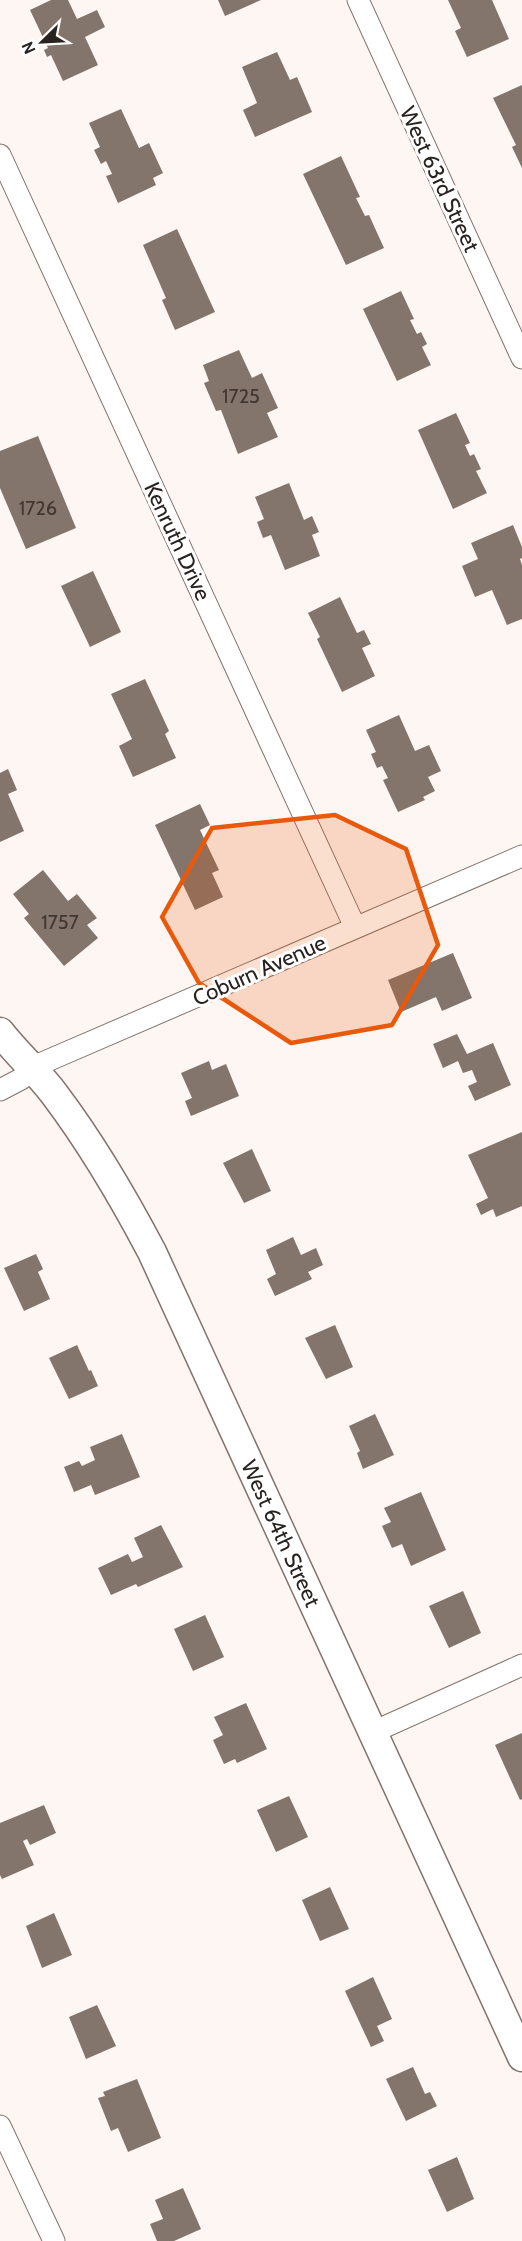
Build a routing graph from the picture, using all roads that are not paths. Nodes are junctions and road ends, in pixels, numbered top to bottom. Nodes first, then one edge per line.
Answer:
1 (358, 0) edge
2 (0, 155) edge
3 (522, 358) edge
4 (522, 856) edge
5 (355, 927) junction
6 (0, 1032) edge
7 (33, 1067) junction
8 (0, 1090) edge
9 (522, 1665) edge
10 (371, 1733) junction
11 (522, 2057) edge
12 (0, 2126) edge
13 (54, 2241) edge

1 - 3 street, West 63rd Street
2 - 5 street, Kenruth Drive
4 - 5 street, Coburn Avenue
5 - 7 street, Coburn Avenue
6 - 7 street, West 64th Street
7 - 8 street, Coburn Avenue
7 - 10 street, West 64th Street
9 - 10 street
10 - 11 street, West 64th Street
12 - 13 street

